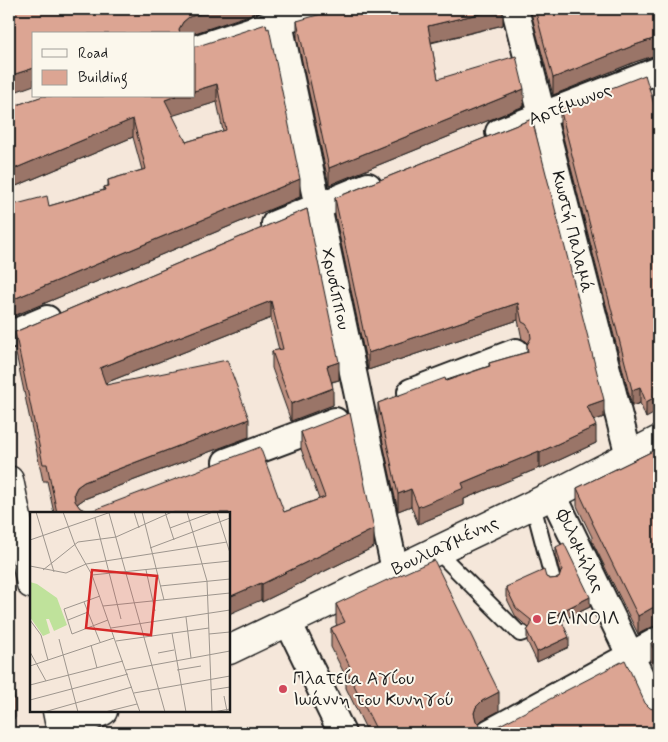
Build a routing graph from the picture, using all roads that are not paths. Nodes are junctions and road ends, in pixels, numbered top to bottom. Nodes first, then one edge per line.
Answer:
1 (317, 9) edge
2 (515, 9) edge
3 (277, 15) edge
4 (195, 49) edge
5 (659, 70) edge
6 (542, 115) junction
7 (479, 140) edge
8 (390, 177) edge
9 (318, 206) junction
10 (253, 233) edge
11 (69, 310) edge
12 (9, 335) edge
13 (516, 352) dead end
14 (376, 406) junction
15 (659, 440) edge
16 (629, 456) junction
17 (207, 469) edge
18 (9, 480) edge
19 (543, 500) junction
20 (20, 539) edge
21 (436, 550) junction
22 (395, 570) junction
23 (30, 580) edge
24 (553, 581) edge
25 (288, 622) junction
26 (523, 633) dead end
27 (659, 640) edge
28 (230, 650) edge
29 (630, 656) junction
30 (100, 712) edge
31 (659, 715) edge
32 (59, 725) edge
33 (342, 733) edge
34 (489, 733) edge

1 - 3 street
2 - 6 street, Κωστή Παλαμά
3 - 4 street
3 - 9 street, Χρυσίππου
5 - 6 street, Αρτέμωνος
6 - 7 street, Αρτέμωνος
6 - 16 street, Κωστή Παλαμά
8 - 9 street
9 - 10 street
9 - 14 street, Χρυσίππου
11 - 12 street
13 - 14 street
14 - 17 street
14 - 22 street, Χρυσίππου
15 - 16 main road, Βουλιαγμένης
16 - 19 main road, Βουλιαγμένης
18 - 20 main road
19 - 21 main road, Βουλιαγμένης
19 - 24 lane
19 - 29 street, Φιλομήλας
20 - 23 main road
21 - 22 main road, Βουλιαγμένης
21 - 26 lane
22 - 25 main road, Βουλιαγμένης
25 - 28 main road, Βουλιαγμένης
25 - 33 street
27 - 29 street
29 - 31 street, Φιλομήλας
29 - 34 street
30 - 32 main road

